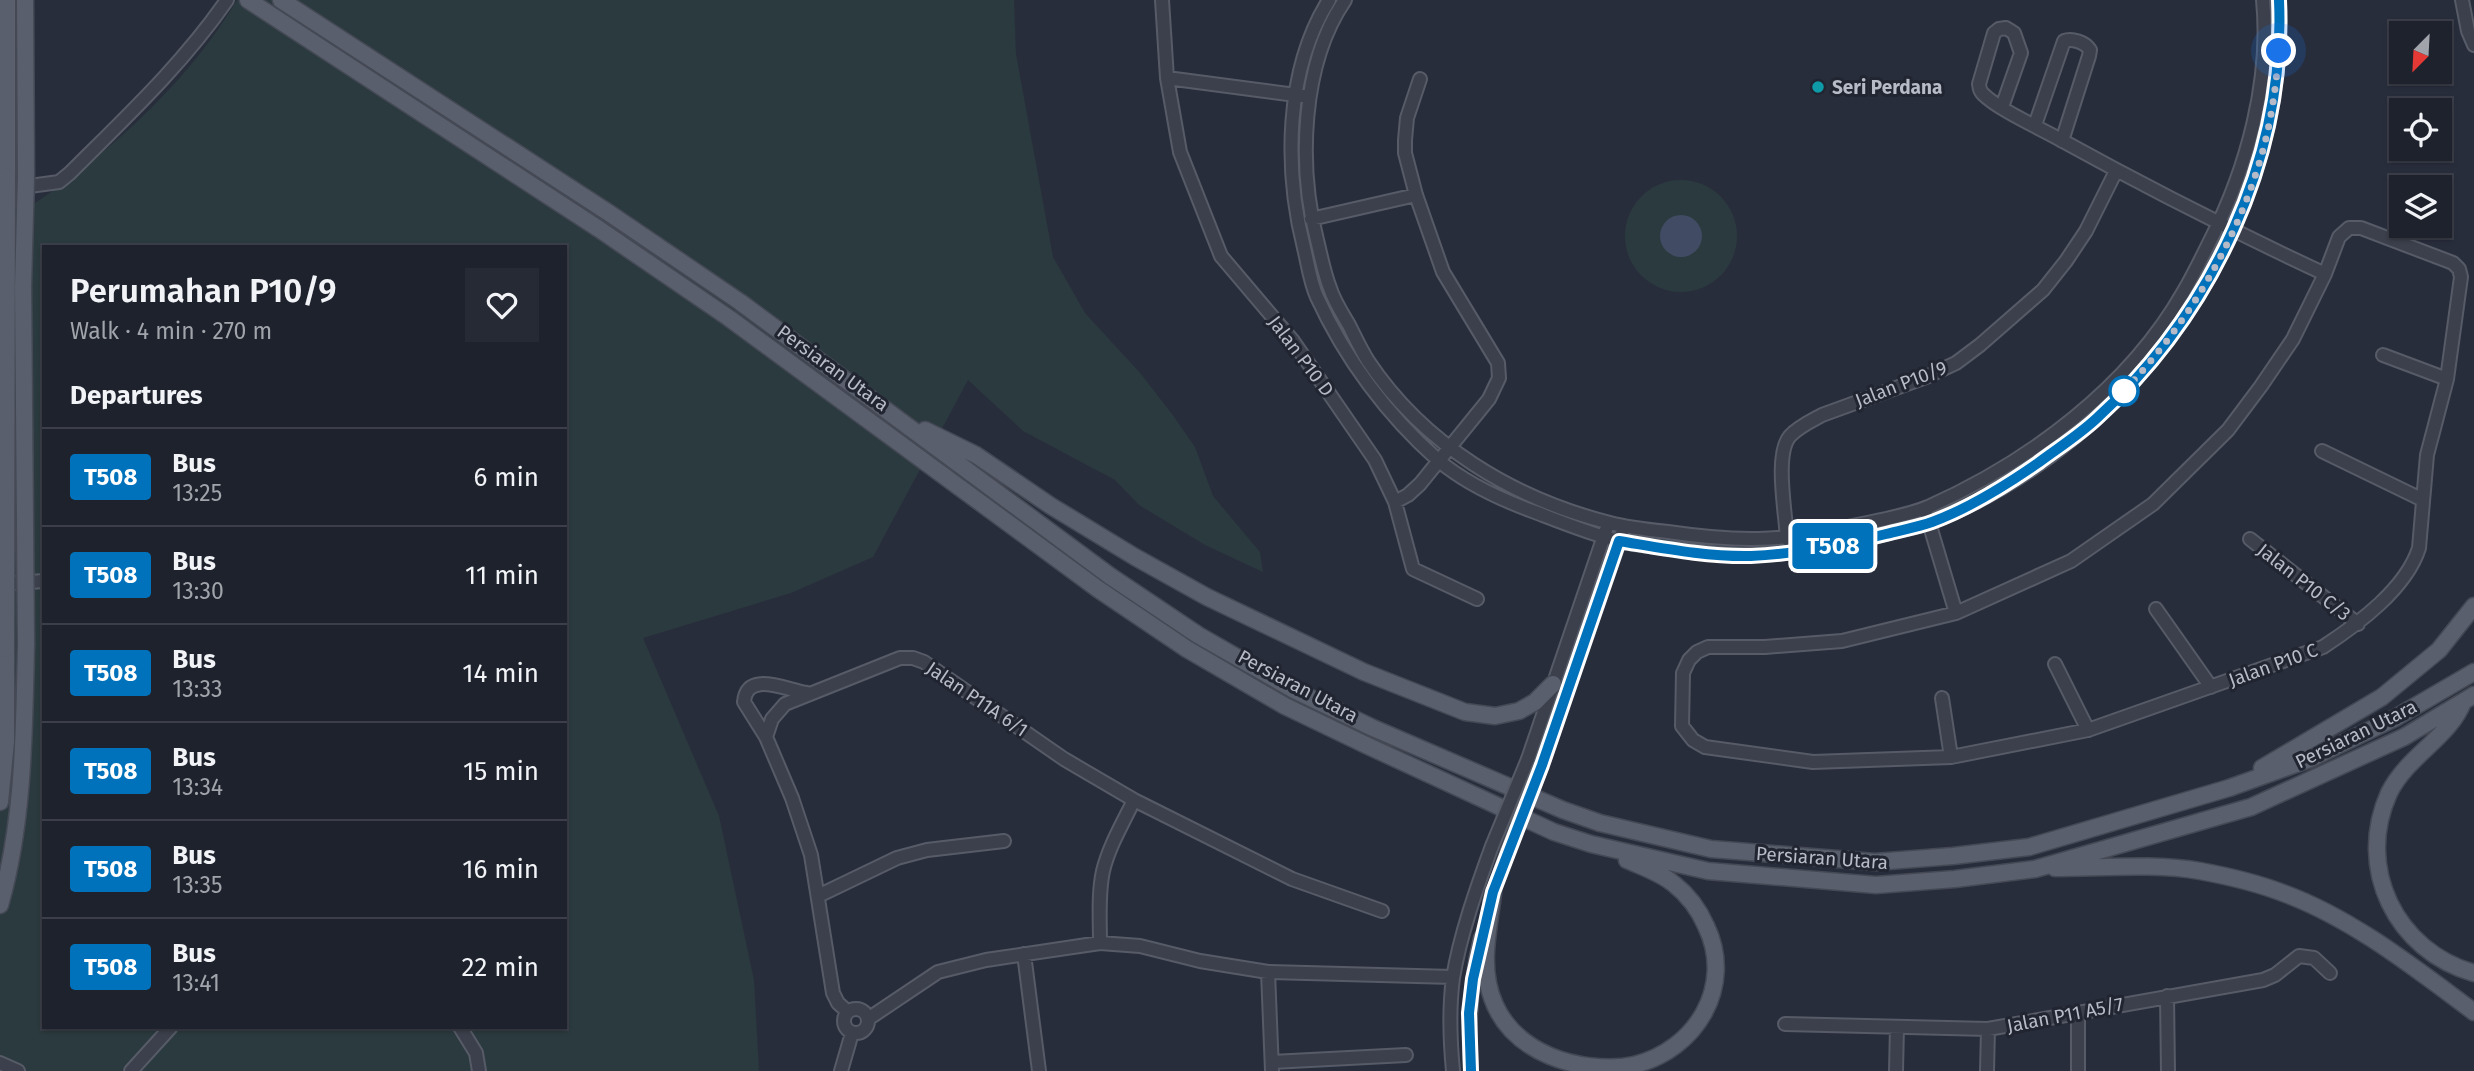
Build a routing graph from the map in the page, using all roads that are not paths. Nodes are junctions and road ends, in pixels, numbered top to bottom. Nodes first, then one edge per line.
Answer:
1 (5, 0) edge
2 (25, 0) edge
3 (227, 0) edge
4 (248, 0) edge
5 (281, 0) edge
6 (1162, 0) edge
7 (1329, 0) edge
8 (1345, 0) edge
9 (2263, 0) edge
10 (2279, 0) edge
11 (2462, 0) edge
12 (0, 23) edge
13 (2474, 46) edge
14 (1167, 78) junction
15 (1420, 79) dead end
16 (1296, 95) junction
17 (1310, 97) junction
18 (2002, 107) junction
19 (2035, 125) junction
20 (2062, 141) junction
21 (2116, 171) junction
22 (4, 183) edge
23 (1416, 195) junction
24 (1311, 219) junction
25 (2219, 224) junction
26 (2232, 231) junction
27 (2325, 274) junction
28 (2383, 355) dead end
29 (2446, 379) junction
30 (888, 411) junction
31 (1449, 449) junction
32 (2322, 450) dead end
33 (1440, 461) junction
34 (2423, 500) junction
35 (1395, 502) junction
36 (1924, 509) junction
37 (1608, 523) junction
38 (1929, 523) junction
39 (1624, 526) junction
40 (1604, 537) junction
41 (1787, 539) junction
42 (2249, 539) dead end
43 (1619, 541) junction
44 (42, 581) edge
45 (0, 584) edge
46 (1477, 599) dead end
47 (2474, 606) edge
48 (2156, 610) dead end
49 (1956, 613) junction
50 (2358, 624) junction
51 (2055, 664) dead end
52 (2474, 672) edge
53 (1553, 684) junction
54 (2211, 687) junction
55 (807, 694) junction
56 (1942, 698) dead end
57 (2468, 698) edge
58 (2088, 730) junction
59 (766, 737) junction
60 (1951, 757) junction
61 (2229, 788) junction
62 (1134, 800) junction
63 (0, 802) edge
64 (1004, 841) dead end
65 (1591, 844) junction
66 (2035, 869) junction
67 (1493, 892) junction
68 (818, 896) junction
69 (0, 905) edge
70 (1381, 911) dead end
71 (1100, 943) junction
72 (1024, 954) junction
73 (1268, 972) junction
74 (2330, 972) dead end
75 (2474, 973) edge
76 (1454, 977) junction
77 (2167, 996) junction
78 (848, 1012) junction
79 (2474, 1012) edge
80 (2078, 1013) junction
81 (869, 1019) junction
82 (1785, 1024) dead end
83 (1897, 1027) junction
84 (169, 1029) edge
85 (461, 1029) edge
86 (1988, 1029) junction
87 (852, 1033) junction
88 (1406, 1055) dead end
89 (0, 1063) edge
90 (1272, 1067) edge
91 (18, 1071) edge
92 (131, 1071) edge
93 (479, 1071) edge
94 (841, 1071) edge
95 (1040, 1071) edge
96 (1453, 1071) edge
97 (1471, 1071) edge
98 (1896, 1071) edge
99 (1987, 1071) edge
100 (2078, 1071) edge
101 (2168, 1071) edge

1 - 12 main road
1 - 22 main road
2 - 69 main road, bridge
3 - 22 street
4 - 65 main road, Persiaran Utara
5 - 30 main road, Persiaran Utara
6 - 14 street, Jalan P10 D
7 - 16 street
8 - 17 street
9 - 25 street
10 - 26 street
11 - 13 street
14 - 16 street
14 - 35 street, Jalan P10 D
15 - 23 street
16 - 17 street
16 - 33 street
17 - 24 street
18 - 18 street
18 - 19 street
19 - 20 street
19 - 20 street
20 - 21 street
21 - 25 street
21 - 41 street, Jalan P10/9
22 - 63 main road, bridge
23 - 24 street
23 - 31 street
24 - 31 street
25 - 26 street
25 - 36 street
26 - 27 street
26 - 38 street
27 - 29 street, Jalan P10 C
27 - 49 street, Jalan P10 C
28 - 29 street
29 - 34 street, Jalan P10 C
30 - 53 main road
30 - 61 main road, Persiaran Utara
31 - 33 street
31 - 37 street
32 - 34 street
33 - 35 street
33 - 40 street
34 - 50 street, Jalan P10 C
35 - 46 street, Jalan P10 D
36 - 38 street
36 - 41 street
37 - 39 street
37 - 40 street
38 - 43 street
38 - 49 street
39 - 41 street
39 - 43 street
40 - 43 street
40 - 53 street
42 - 50 street, Jalan P10 C/3
43 - 67 street, bridge
44 - 45 street
47 - 61 main road
48 - 54 street
49 - 60 street, Jalan P10 C
50 - 54 street, Jalan P10 C
51 - 58 street
52 - 61 main road, Persiaran Utara
53 - 76 street, bridge
54 - 58 street, Jalan P10 C
55 - 59 street, Jalan P11A 6/1
55 - 59 street
55 - 62 street, Jalan P11A 6/1
56 - 60 street
57 - 66 main road, Persiaran Utara
57 - 75 main road
58 - 60 street, Jalan P10 C
59 - 68 street
62 - 70 street, Jalan P11A 6/1
62 - 71 street
64 - 68 street
65 - 66 main road, Persiaran Utara
65 - 67 main road
66 - 79 main road
67 - 97 street
68 - 78 street
71 - 72 street
71 - 73 street
72 - 81 street
72 - 95 street
73 - 76 street
73 - 90 street
74 - 77 street, Jalan P11 A5/7
76 - 96 street
77 - 80 street, Jalan P11 A5/7
77 - 101 street
78 - 81 street
78 - 87 street
80 - 86 street, Jalan P11 A5/7
80 - 100 street
81 - 87 street
82 - 83 street, Jalan P11 A5/7
83 - 86 street, Jalan P11 A5/7
83 - 98 street
84 - 92 street
85 - 93 street
86 - 99 street
87 - 94 street
88 - 90 street
89 - 91 street

